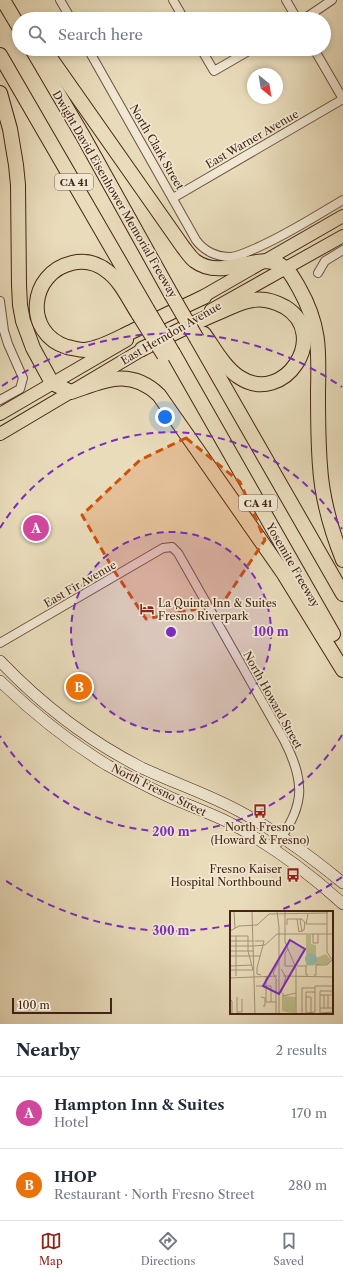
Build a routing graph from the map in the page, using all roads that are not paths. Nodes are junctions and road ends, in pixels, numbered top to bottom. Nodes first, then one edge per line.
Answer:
1 (3, 0) edge
2 (10, 0) edge
3 (60, 0) edge
4 (173, 0) edge
5 (286, 0) edge
6 (332, 0) edge
7 (18, 12) edge
8 (67, 12) edge
9 (180, 12) edge
10 (293, 12) edge
11 (314, 12) edge
12 (12, 15) edge
13 (0, 55) edge
14 (36, 56) edge
15 (49, 56) edge
16 (92, 56) edge
17 (205, 56) edge
18 (240, 56) edge
19 (318, 56) edge
20 (0, 93) edge
21 (343, 99) edge
22 (173, 198) junction
23 (343, 200) edge
24 (343, 216) edge
25 (343, 236) edge
26 (343, 250) edge
27 (264, 261) junction
28 (285, 268) junction
29 (318, 273) dead end
30 (204, 296) junction
31 (0, 301) edge
32 (143, 312) junction
33 (201, 336) junction
34 (142, 349) junction
35 (52, 383) junction
36 (71, 392) junction
37 (0, 400) edge
38 (0, 414) edge
39 (0, 434) edge
40 (172, 547) joint
41 (343, 560) edge
42 (343, 594) edge
43 (0, 643) edge
44 (343, 653) edge
45 (0, 662) edge
46 (343, 670) edge
47 (0, 671) edge
48 (0, 681) edge
49 (29, 690) junction
50 (282, 837) junction
51 (274, 849) junction
52 (343, 883) edge
53 (343, 904) edge

1 - 12 highway
2 - 7 highway
3 - 8 street
4 - 9 street
5 - 10 street
6 - 11 street
13 - 32 highway, CA 41
14 - 33 highway, Dwight David Eisenhower Memorial Freeway
15 - 27 highway
16 - 22 street, North Clark Street
17 - 18 street
19 - 21 street
20 - 35 highway
21 - 22 street, East Warner Avenue
22 - 23 street, North Clark Street
24 - 27 main road, East Herndon Avenue
25 - 28 main road, East Herndon Avenue
26 - 29 street
27 - 28 highway
27 - 30 main road, East Herndon Avenue
28 - 34 main road, East Herndon Avenue
28 - 41 highway
30 - 32 highway
30 - 35 main road, East Herndon Avenue
31 - 37 street
32 - 44 highway, Yosemite Freeway / CA 41, bridge
33 - 34 highway
33 - 42 highway, CA 41
34 - 36 main road, East Herndon Avenue
35 - 36 highway
35 - 38 main road, East Herndon Avenue
36 - 39 main road, East Herndon Avenue
36 - 46 highway
40 - 43 street, East Fir Avenue
40 - 50 street, North Howard Street
45 - 49 main road, North Fresno Street
47 - 49 main road
48 - 51 main road, North Fresno Street
49 - 50 main road, North Fresno Street
50 - 51 street, North Howard Street
50 - 52 main road, North Fresno Street
51 - 53 main road, North Fresno Street

